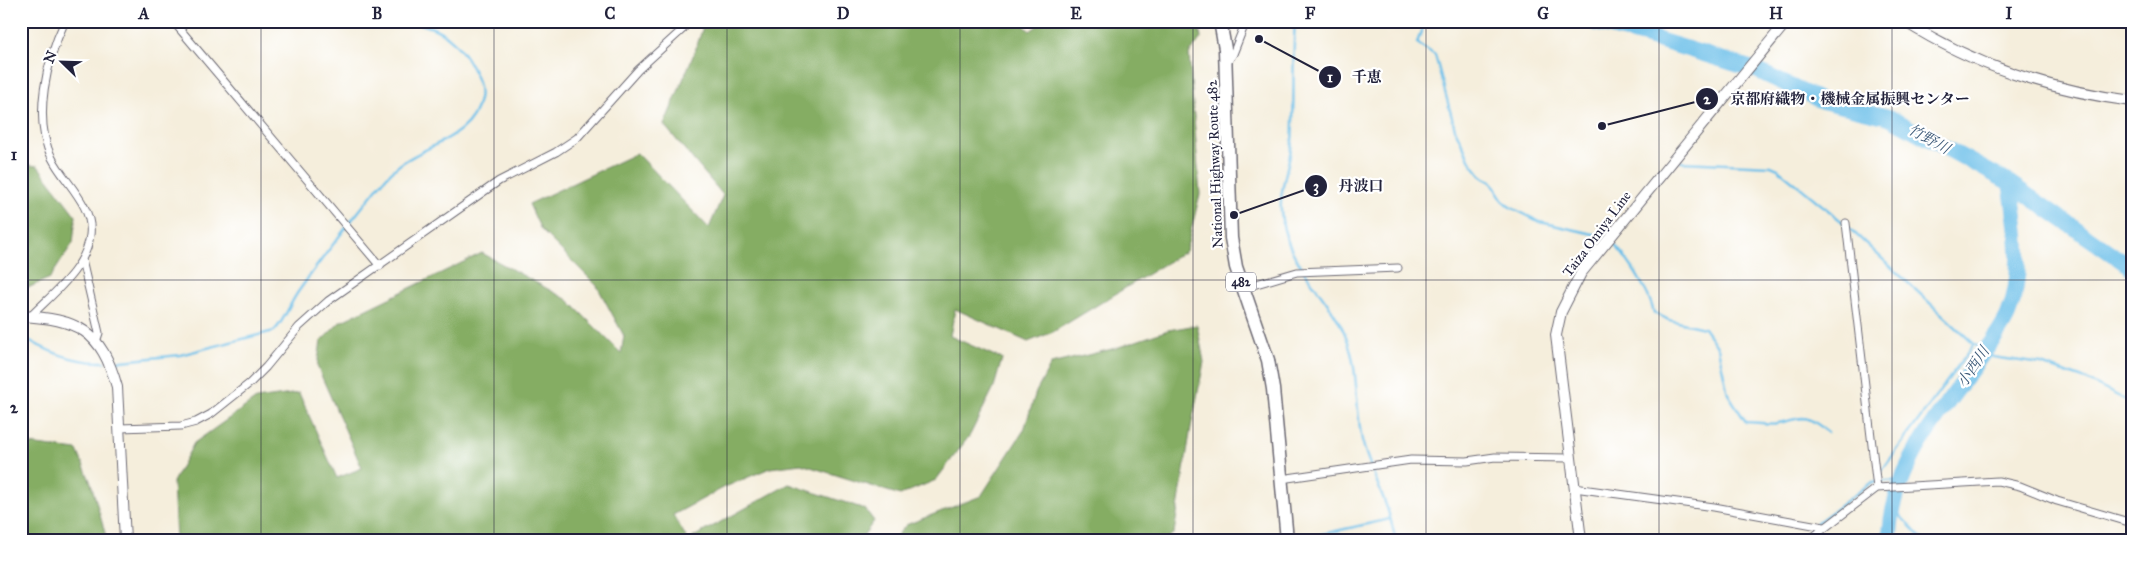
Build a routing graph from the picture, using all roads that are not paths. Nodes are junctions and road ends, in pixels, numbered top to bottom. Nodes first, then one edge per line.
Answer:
1 (65, 21) edge
2 (173, 21) edge
3 (688, 21) edge
4 (1220, 21) edge
5 (1246, 21) edge
6 (1904, 21) edge
7 (1785, 24) edge
8 (1226, 64) junction
9 (2132, 101) edge
10 (1846, 223) dead end
11 (82, 260) junction
12 (380, 266) junction
13 (1398, 268) dead end
14 (1243, 288) junction
15 (26, 316) edge
16 (96, 342) junction
17 (120, 428) junction
18 (1570, 458) junction
19 (1281, 479) junction
20 (1574, 488) junction
21 (1877, 488) junction
22 (2132, 524) edge
23 (1824, 527) junction
24 (125, 540) edge
25 (1287, 540) edge
26 (1581, 540) edge
27 (1809, 540) edge

1 - 11 street
2 - 12 street
3 - 12 street
4 - 8 highway, National Highway Route 482 / 482
5 - 8 street
6 - 9 main road
7 - 18 main road, Taiza Omiya Line
8 - 14 highway, National Highway Route 482 / 482
10 - 21 street
11 - 15 street
11 - 16 street
12 - 17 street
13 - 14 street
14 - 19 highway, National Highway Route 482 / 482
15 - 16 main road
16 - 17 main road
17 - 24 main road
18 - 19 street
18 - 20 main road, Taiza Omiya Line
19 - 25 highway, National Highway Route 482 / 482
20 - 23 street
20 - 26 main road, Taiza Omiya Line
21 - 22 street
21 - 23 street
23 - 27 street

